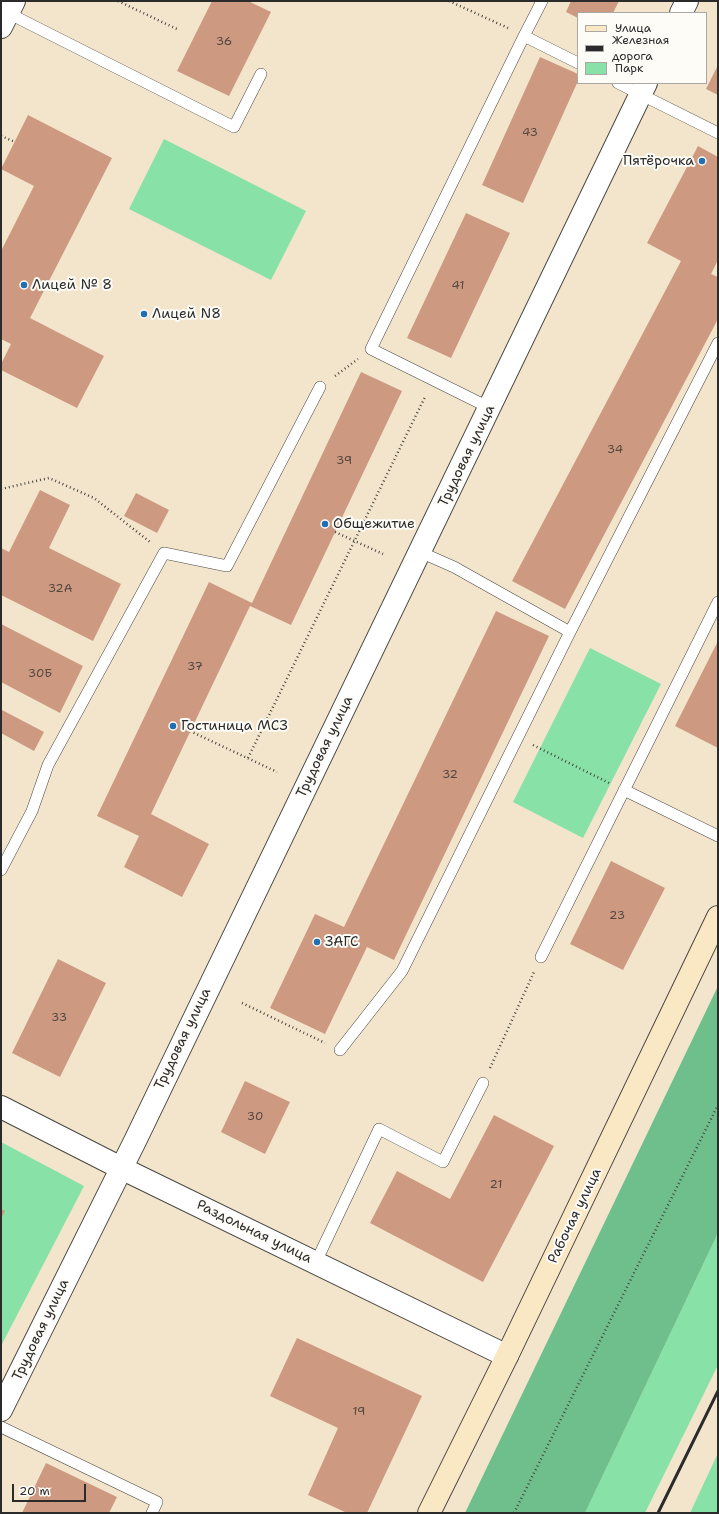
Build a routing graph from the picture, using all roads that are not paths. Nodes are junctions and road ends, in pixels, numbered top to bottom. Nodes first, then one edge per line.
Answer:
1 (542, 1) edge
2 (687, 1) edge
3 (682, 12) edge
4 (8, 14) edge
5 (524, 36) junction
6 (577, 62) edge
7 (261, 74) dead end
8 (622, 84) edge
9 (643, 89) edge
10 (718, 133) edge
11 (718, 343) edge
12 (320, 387) road end
13 (490, 408) junction
14 (420, 552) junction
15 (718, 602) edge
16 (570, 632) junction
17 (624, 790) junction
18 (718, 836) edge
19 (1, 870) edge
20 (718, 917) edge
21 (541, 957) road end
22 (340, 1050) road end
23 (483, 1083) road end
24 (1, 1107) edge
25 (121, 1168) junction
26 (316, 1262) junction
27 (507, 1356) junction
28 (1, 1410) edge
29 (1, 1427) edge
30 (152, 1513) edge
31 (429, 1513) edge

1 - 5 lane
2 - 3 street
4 - 7 lane
5 - 6 lane
5 - 13 lane
8 - 9 lane
9 - 10 lane
9 - 13 street, Трудовая улица
11 - 16 lane
12 - 19 lane
13 - 14 street, Трудовая улица
14 - 16 lane
14 - 25 street, Трудовая улица
15 - 17 lane
16 - 22 lane
17 - 18 lane
17 - 21 lane
20 - 27 street, Рабочая улица
23 - 26 lane
24 - 25 street, Раздольная улица
25 - 26 street, Раздольная улица
25 - 28 street, Трудовая улица
26 - 27 street, Раздольная улица
27 - 31 street, Рабочая улица
29 - 30 lane

